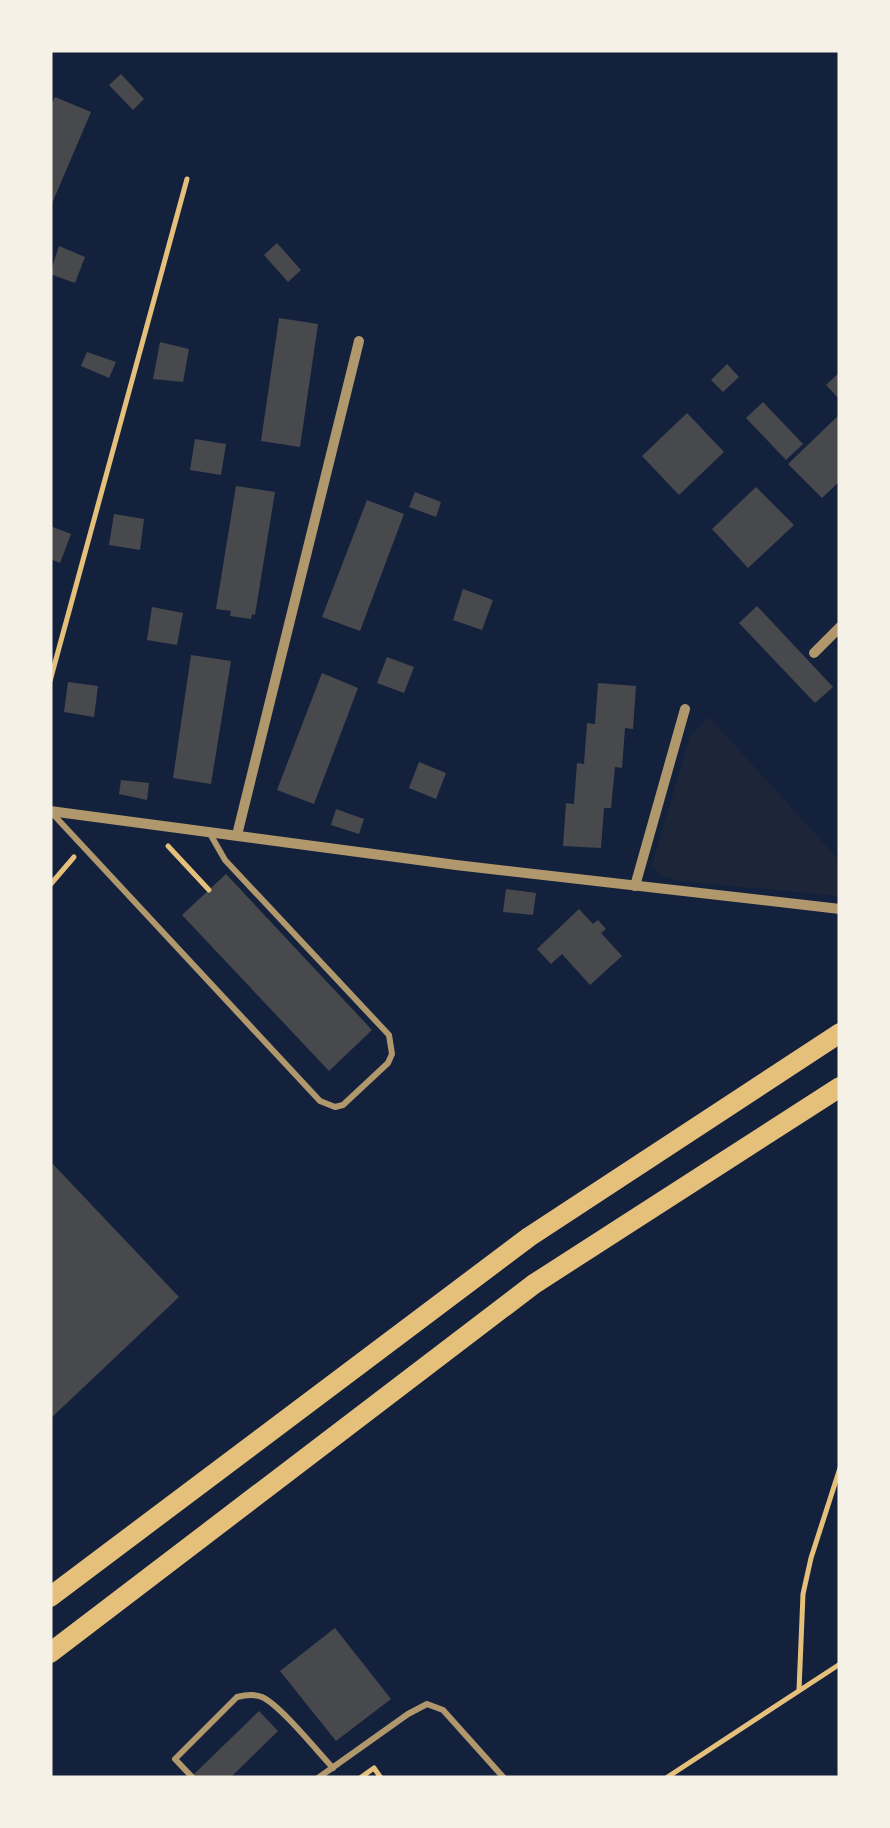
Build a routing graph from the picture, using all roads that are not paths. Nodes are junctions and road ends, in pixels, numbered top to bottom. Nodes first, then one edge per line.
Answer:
1 (359, 341) dead end
2 (840, 627) edge
3 (814, 653) dead end
4 (685, 709) dead end
5 (50, 810) edge
6 (208, 831) junction
7 (237, 835) junction
8 (635, 886) junction
9 (840, 909) edge
10 (840, 1033) edge
11 (840, 1087) edge
12 (50, 1598) edge
13 (56, 1649) edge
14 (50, 1668) edge
15 (333, 1768) junction
16 (193, 1778) edge
17 (318, 1778) edge
18 (504, 1778) edge

1 - 7 street
2 - 3 street
4 - 8 street
5 - 6 street
5 - 6 lane
6 - 7 street
7 - 8 street
8 - 9 street
10 - 12 main road
11 - 13 main road
13 - 14 main road
15 - 16 lane
15 - 17 lane
15 - 18 lane

